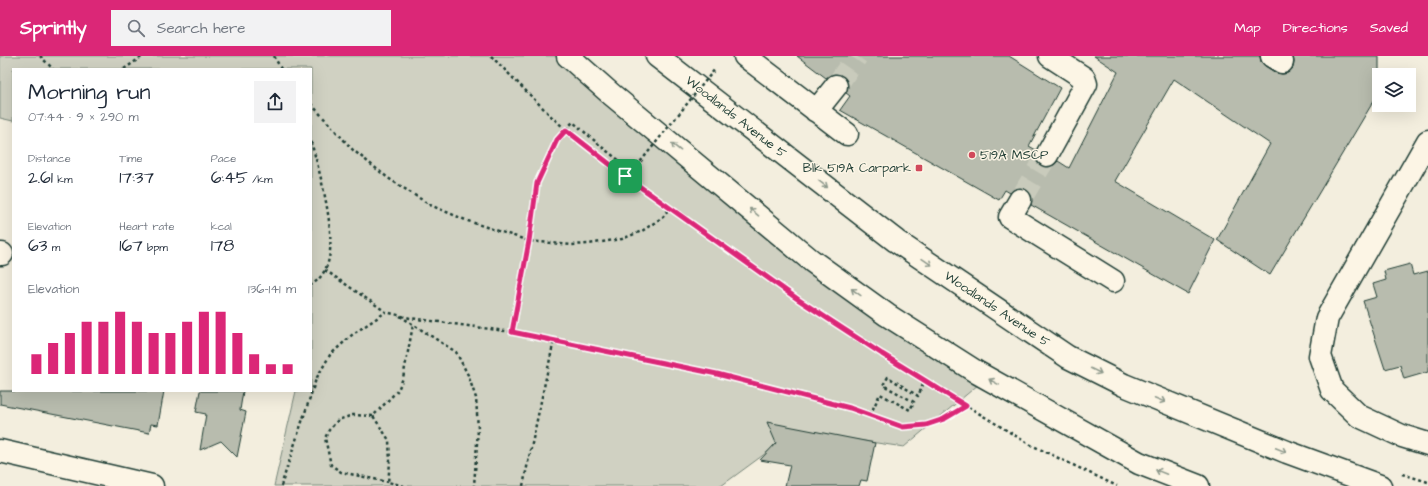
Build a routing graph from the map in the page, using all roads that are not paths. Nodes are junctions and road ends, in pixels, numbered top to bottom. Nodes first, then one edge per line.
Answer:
1 (568, 56) edge
2 (657, 56) edge
3 (745, 56) edge
4 (1050, 56) edge
5 (836, 86) tunnel mouth
6 (816, 111) junction
7 (846, 134) dead end
8 (1428, 141) edge
9 (1047, 155) tunnel mouth
10 (1020, 200) tunnel mouth
11 (1113, 281) dead end
12 (1428, 444) edge
13 (0, 451) edge
14 (152, 486) edge
15 (1198, 486) edge
16 (1380, 486) edge

15 -> 1 main road
2 -> 16 main road, Woodlands Avenue 5
3 - 6 main road
4 - 9 main road
5 - 6 main road
6 - 7 main road
8 - 12 main road
10 - 11 main road
13 - 14 main road

